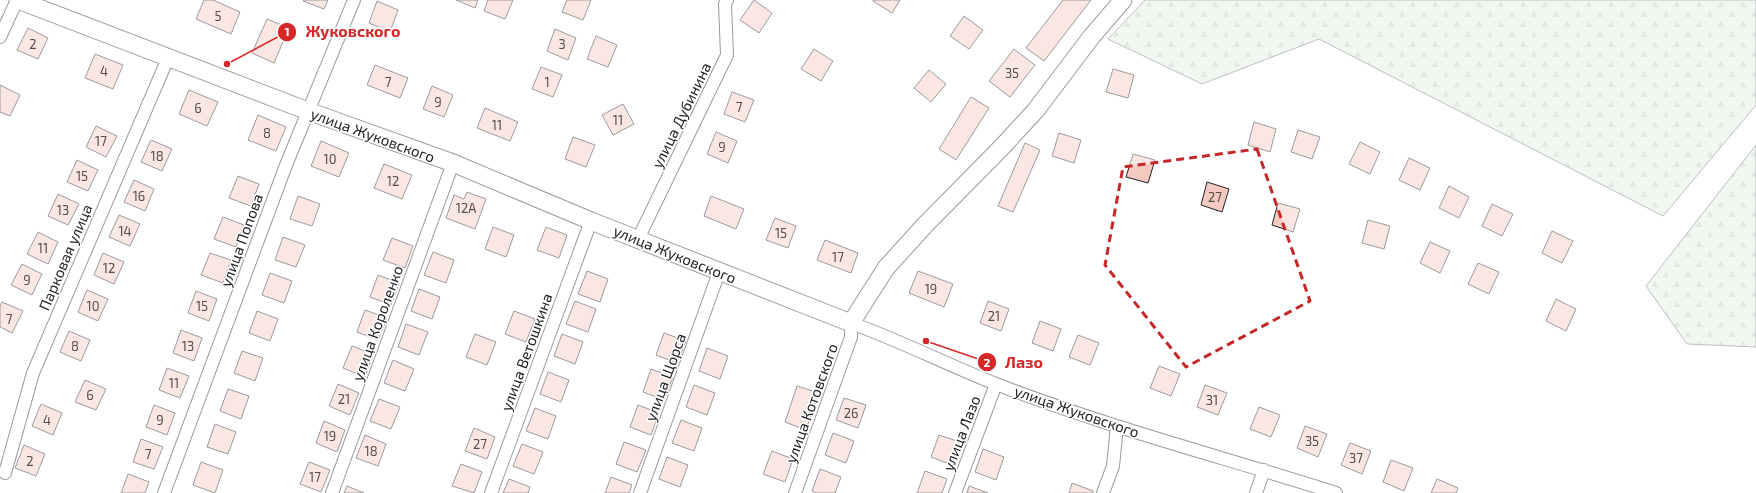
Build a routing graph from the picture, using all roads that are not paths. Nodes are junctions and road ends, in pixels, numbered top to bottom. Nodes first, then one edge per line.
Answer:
1 (18, 0) edge
2 (354, 0) edge
3 (727, 0) edge
4 (1123, 0) edge
5 (0, 37) edge
6 (168, 58) junction
7 (308, 111) junction
8 (453, 163) junction
9 (592, 221) junction
10 (638, 239) junction
11 (720, 272) junction
12 (851, 323) junction
13 (996, 384) junction
14 (1117, 426) junction
15 (1264, 470) junction
16 (5, 473) dead end
17 (164, 493) edge
18 (332, 493) edge
19 (491, 493) edge
20 (640, 493) edge
21 (795, 493) edge
22 (955, 493) edge
23 (1103, 493) edge
24 (1256, 493) edge
25 (1336, 493) edge

1 - 5 street
1 - 6 street, улица Жуковского
2 - 7 street, улица Попова
3 - 10 street, улица Дубинина
4 - 12 street
6 - 7 street, улица Жуковского
6 - 16 street, Парковая улица
7 - 8 street, улица Жуковского
7 - 17 street, улица Попова
8 - 9 street, улица Жуковского
8 - 18 street, улица Короленко
9 - 10 street, улица Жуковского
9 - 19 street, улица Ветошкина
10 - 11 street, улица Жуковского
11 - 12 street, улица Жуковского
11 - 20 street, улица Щорса
12 - 13 street, улица Жуковского
12 - 21 street, улица Котовского
13 - 14 street, улица Жуковского
13 - 22 street, улица Лазо
14 - 15 street, улица Жуковского
14 - 23 street
15 - 24 street
15 - 25 street, улица Жуковского

